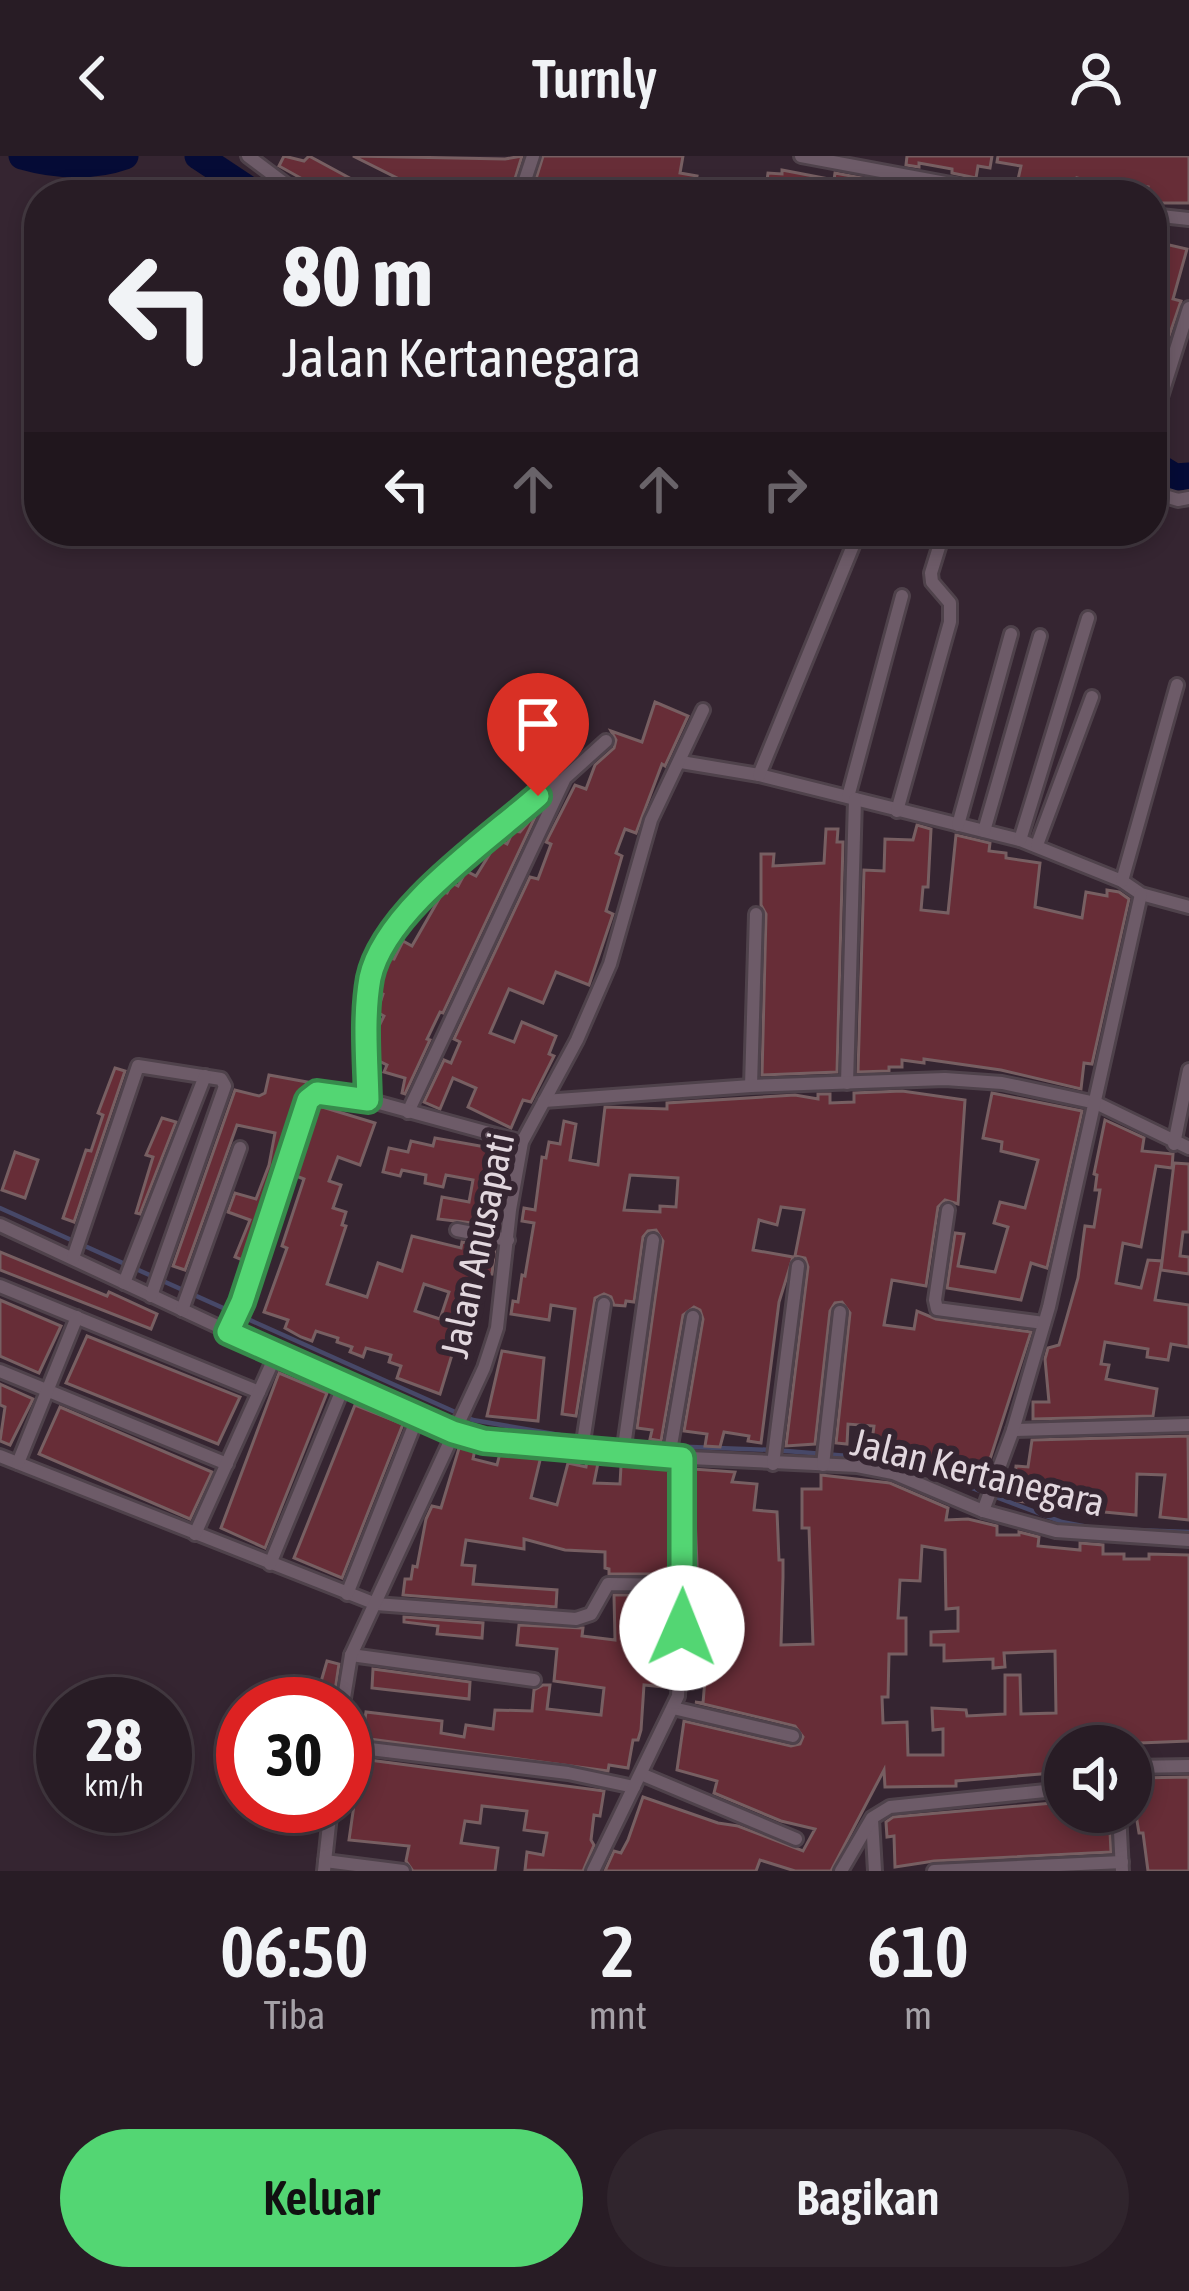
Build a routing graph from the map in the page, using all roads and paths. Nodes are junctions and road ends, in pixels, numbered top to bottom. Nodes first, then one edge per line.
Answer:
1 (248, 156) edge
2 (801, 156) edge
3 (280, 180) edge
4 (930, 180) edge
5 (1189, 308) edge
6 (1167, 356) edge
7 (1173, 357) junction
8 (1167, 377) edge
9 (853, 546) edge
10 (939, 546) edge
11 (902, 596) dead end
12 (1088, 619) dead end
13 (1011, 634) dead end
14 (1040, 636) dead end
15 (1177, 685) dead end
16 (1092, 697) dead end
17 (703, 710) dead end
18 (606, 741) dead end
19 (681, 762) junction
20 (759, 775) junction
21 (566, 778) junction
22 (851, 798) junction
23 (897, 811) junction
24 (958, 825) junction
25 (984, 831) junction
26 (1020, 839) junction
27 (1037, 845) junction
28 (1122, 881) junction
29 (1141, 894) junction
30 (1189, 907) edge
31 (756, 914) dead end
32 (1189, 1070) edge
33 (205, 1076) junction
34 (847, 1083) junction
35 (751, 1086) junction
36 (368, 1100) junction
37 (544, 1101) junction
38 (1096, 1103) junction
39 (407, 1112) junction
40 (522, 1142) junction
41 (1174, 1144) junction
42 (240, 1148) dead end
43 (1189, 1148) edge
44 (948, 1210) dead end
45 (0, 1226) edge
46 (458, 1230) dead end
47 (508, 1240) junction
48 (653, 1240) dead end
49 (74, 1254) junction
50 (798, 1266) dead end
51 (125, 1279) junction
52 (0, 1286) edge
53 (154, 1290) junction
54 (604, 1304) dead end
55 (184, 1306) junction
56 (840, 1312) dead end
57 (77, 1317) junction
58 (692, 1318) dead end
59 (1044, 1323) junction
60 (229, 1330) junction
61 (277, 1352) junction
62 (0, 1371) edge
63 (344, 1385) junction
64 (48, 1390) junction
65 (259, 1391) junction
66 (418, 1416) junction
67 (1189, 1425) edge
68 (455, 1428) junction
69 (1013, 1430) junction
70 (583, 1444) junction
71 (624, 1447) junction
72 (673, 1451) junction
73 (774, 1455) junction
74 (0, 1456) edge
75 (823, 1457) junction
76 (18, 1463) junction
77 (227, 1464) junction
78 (987, 1503) junction
79 (195, 1534) junction
80 (1189, 1540) edge
81 (270, 1564) junction
82 (683, 1585) junction
83 (346, 1594) junction
84 (376, 1604) junction
85 (351, 1655) junction
86 (347, 1677) edge
87 (534, 1680) dead end
88 (673, 1708) junction
89 (793, 1736) dead end
90 (372, 1749) edge
91 (1189, 1766) edge
92 (1152, 1767) edge
93 (638, 1781) junction
94 (1044, 1791) edge
95 (872, 1818) junction
96 (328, 1833) edge
97 (1120, 1833) edge
98 (796, 1839) dead end
99 (324, 1866) edge
100 (1122, 1867) edge
101 (403, 1871) edge
102 (592, 1871) edge
103 (841, 1871) edge
104 (875, 1871) edge
105 (934, 1871) edge

1 - 3 street
2 - 4 street
5 - 7 street
6 - 7 street
7 - 8 street
9 - 20 street
10 - 23 street
11 - 22 street
12 - 26 street
13 - 24 street
14 - 25 street
15 - 28 street
16 - 27 street
17 - 19 street, Jalan Anusapati
18 - 21 street
19 - 20 street
19 - 37 street, Jalan Anusapati
20 - 22 street
21 - 36 street
21 - 39 street
22 - 23 street
22 - 34 street
23 - 24 street
24 - 25 street
25 - 26 street
26 - 27 street
27 - 28 street
28 - 29 street
29 - 30 street
29 - 38 street
31 - 35 street
32 - 41 street
33 - 49 street
33 - 51 street
33 - 53 street
34 - 35 street
34 - 38 street
35 - 37 street
36 - 39 street
36 - 60 street
37 - 40 street, Jalan Anusapati
38 - 41 street
38 - 59 street
39 - 40 street
40 - 47 street, Jalan Anusapati
41 - 43 street
42 - 55 street
44 - 59 street
45 - 49 street, Jalan Kertanegara
46 - 47 street
47 - 68 street, Jalan Anusapati
48 - 71 street
49 - 51 street, Jalan Kertanegara
50 - 73 street
51 - 53 street, Jalan Kertanegara
52 - 57 street
53 - 55 street, Jalan Kertanegara
54 - 70 street
55 - 60 street, Jalan Kertanegara
56 - 75 street
57 - 64 street
57 - 65 street
58 - 72 street
59 - 69 street
60 - 61 street, Jalan Kertanegara
61 - 63 street, Jalan Kertanegara
61 - 65 street
62 - 64 street
63 - 66 street, Jalan Kertanegara
63 - 81 street
64 - 76 street
64 - 77 street
65 - 77 street
66 - 68 street, Jalan Kertanegara
66 - 83 street
67 - 69 street
68 - 70 street, Jalan Kertanegara
68 - 84 street, Jalan Anusapati
69 - 78 street
70 - 71 street, Jalan Kertanegara
71 - 72 street, Jalan Kertanegara
72 - 73 street, Jalan Kertanegara
72 - 82 street
73 - 75 street, Jalan Kertanegara
74 - 76 street
75 - 78 street, Jalan Kertanegara
76 - 79 street
77 - 79 street
78 - 80 street, Jalan Kertanegara
79 - 81 street
81 - 83 street
82 - 84 street
82 - 88 street
83 - 84 street
84 - 85 street, Jalan Anusapati
85 - 86 street, Jalan Anusapati
85 - 87 street
88 - 89 street
88 - 93 street
90 - 93 street
91 - 92 street
93 - 98 street
93 - 102 street
94 - 95 street
95 - 103 street
95 - 104 street
96 - 99 street
97 - 100 street
99 - 101 street
100 - 105 street

